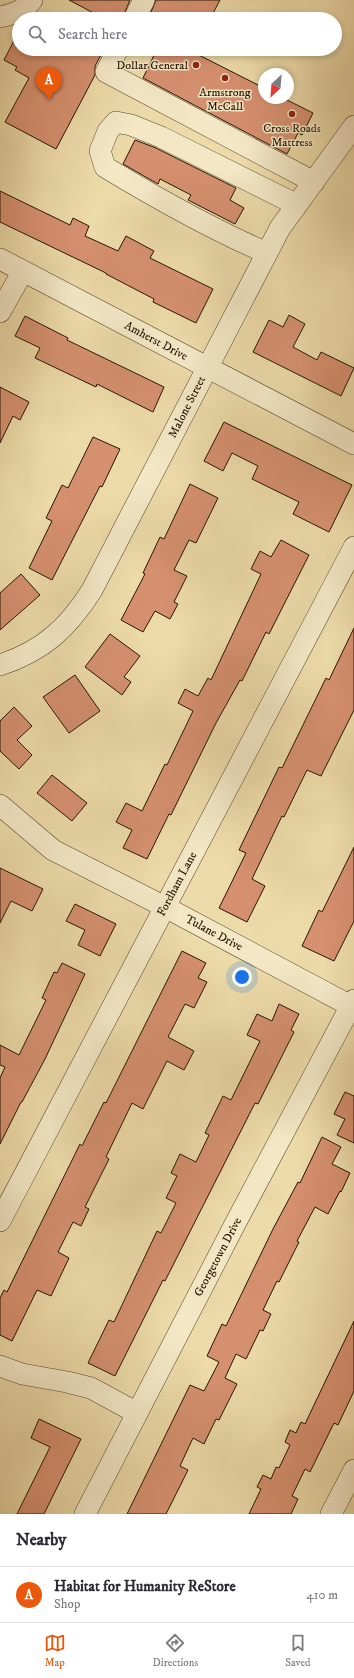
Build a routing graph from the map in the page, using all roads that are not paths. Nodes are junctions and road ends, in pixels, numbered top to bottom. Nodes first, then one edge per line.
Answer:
1 (32, 0) edge
2 (144, 0) edge
3 (16, 12) edge
4 (138, 12) edge
5 (12, 14) edge
6 (0, 17) edge
7 (114, 56) edge
8 (354, 126) edge
9 (314, 182) junction
10 (297, 205) junction
11 (267, 253) junction
12 (0, 259) edge
13 (23, 271) junction
14 (0, 312) edge
15 (207, 368) junction
16 (354, 444) edge
17 (354, 547) edge
18 (0, 665) edge
19 (2, 810) edge
20 (165, 907) junction
21 (352, 1003) edge
22 (0, 1221) edge
23 (0, 1366) edge
24 (137, 1413) junction
25 (354, 1470) edge
26 (85, 1514) edge
27 (331, 1514) edge

1 - 3 street
2 - 4 street
5 - 6 street
7 - 9 street
8 - 9 street, Malone Street
9 - 10 street, Malone Street
10 - 11 street, Malone Street
10 - 11 street
11 - 15 street, Malone Street
12 - 13 street, Amherst Drive
13 - 14 street
13 - 15 street, Amherst Drive
15 - 16 street, Amherst Drive
15 - 18 street, Malone Street
17 - 20 street, Fordham Lane
19 - 20 street, Tulane Drive
20 - 21 street, Tulane Drive
20 - 22 street, Fordham Lane
21 - 24 street, Georgetown Drive
23 - 24 street
24 - 26 street, Georgetown Drive
25 - 27 street

